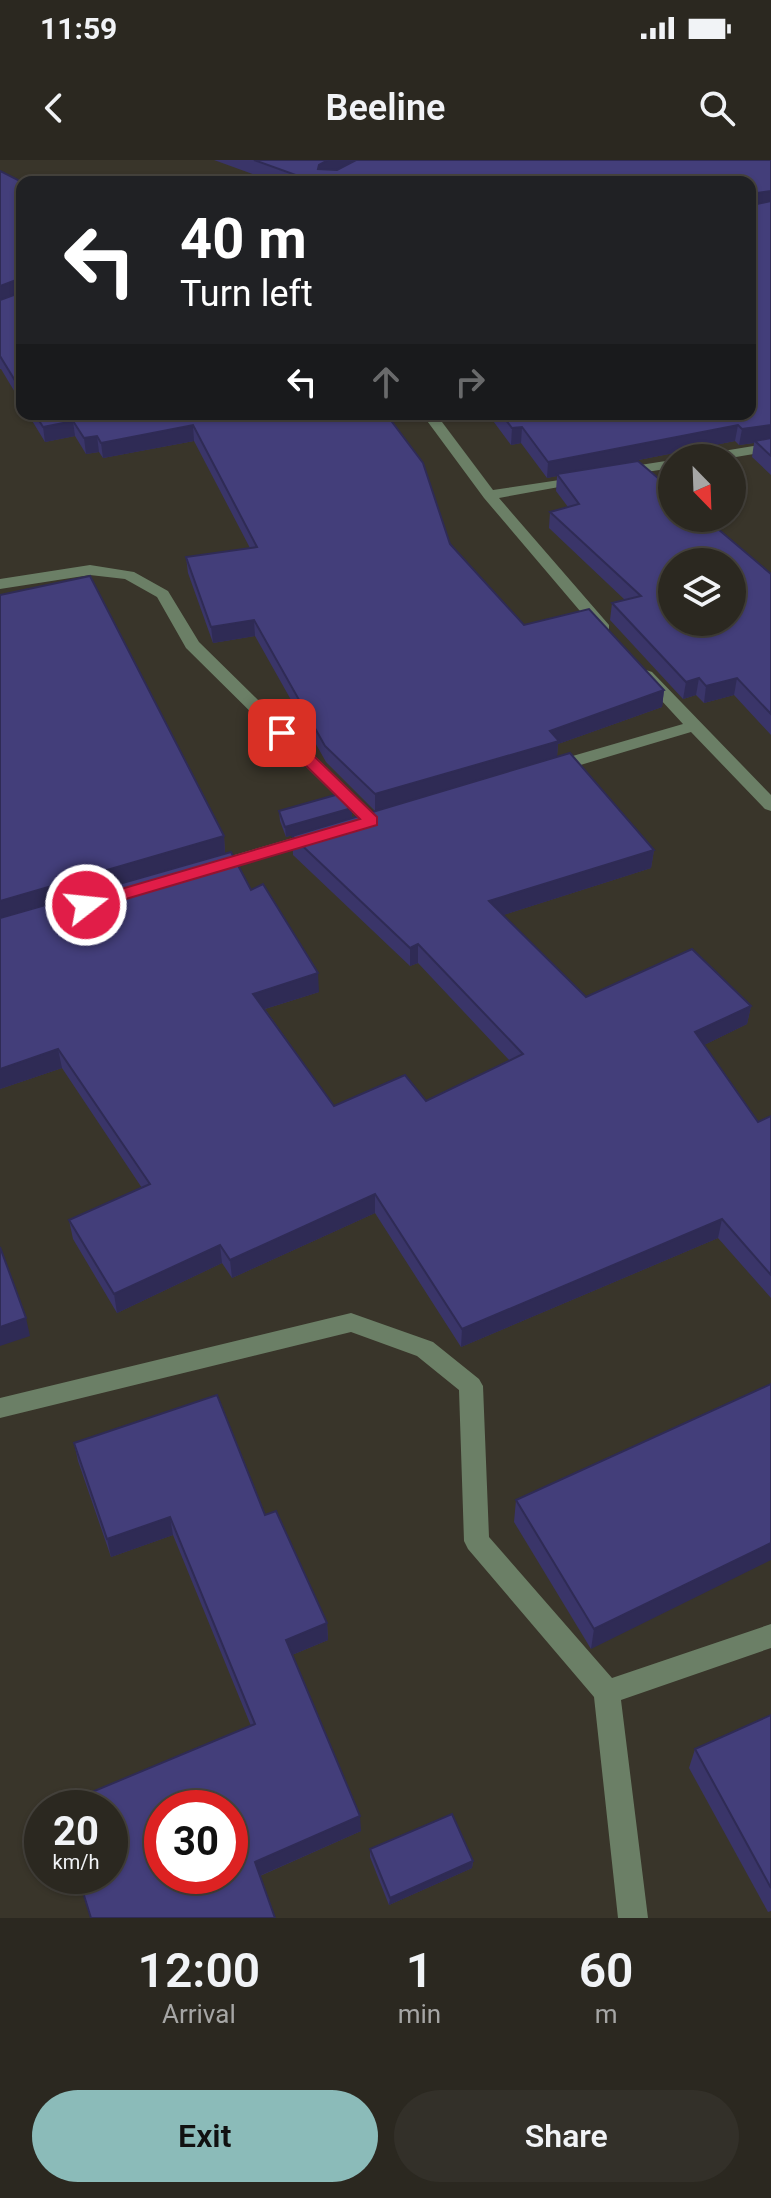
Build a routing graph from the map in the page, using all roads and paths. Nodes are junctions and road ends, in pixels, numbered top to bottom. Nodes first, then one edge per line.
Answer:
1 (433, 420) edge
2 (771, 447) edge
3 (746, 451) edge
4 (658, 466) edge
5 (489, 495) junction
6 (0, 584) edge
7 (613, 639) edge
8 (633, 661) edge
9 (693, 726) junction
10 (540, 771) edge
11 (771, 805) edge
12 (193, 873) edge
13 (0, 1408) edge
14 (771, 1636) edge
15 (607, 1692) junction
16 (633, 1918) edge

1 - 5 street
2 - 3 street
4 - 5 street
5 - 7 street
6 - 12 street
8 - 9 street
9 - 10 street
9 - 11 street
13 - 15 street
14 - 15 street
15 - 16 street

